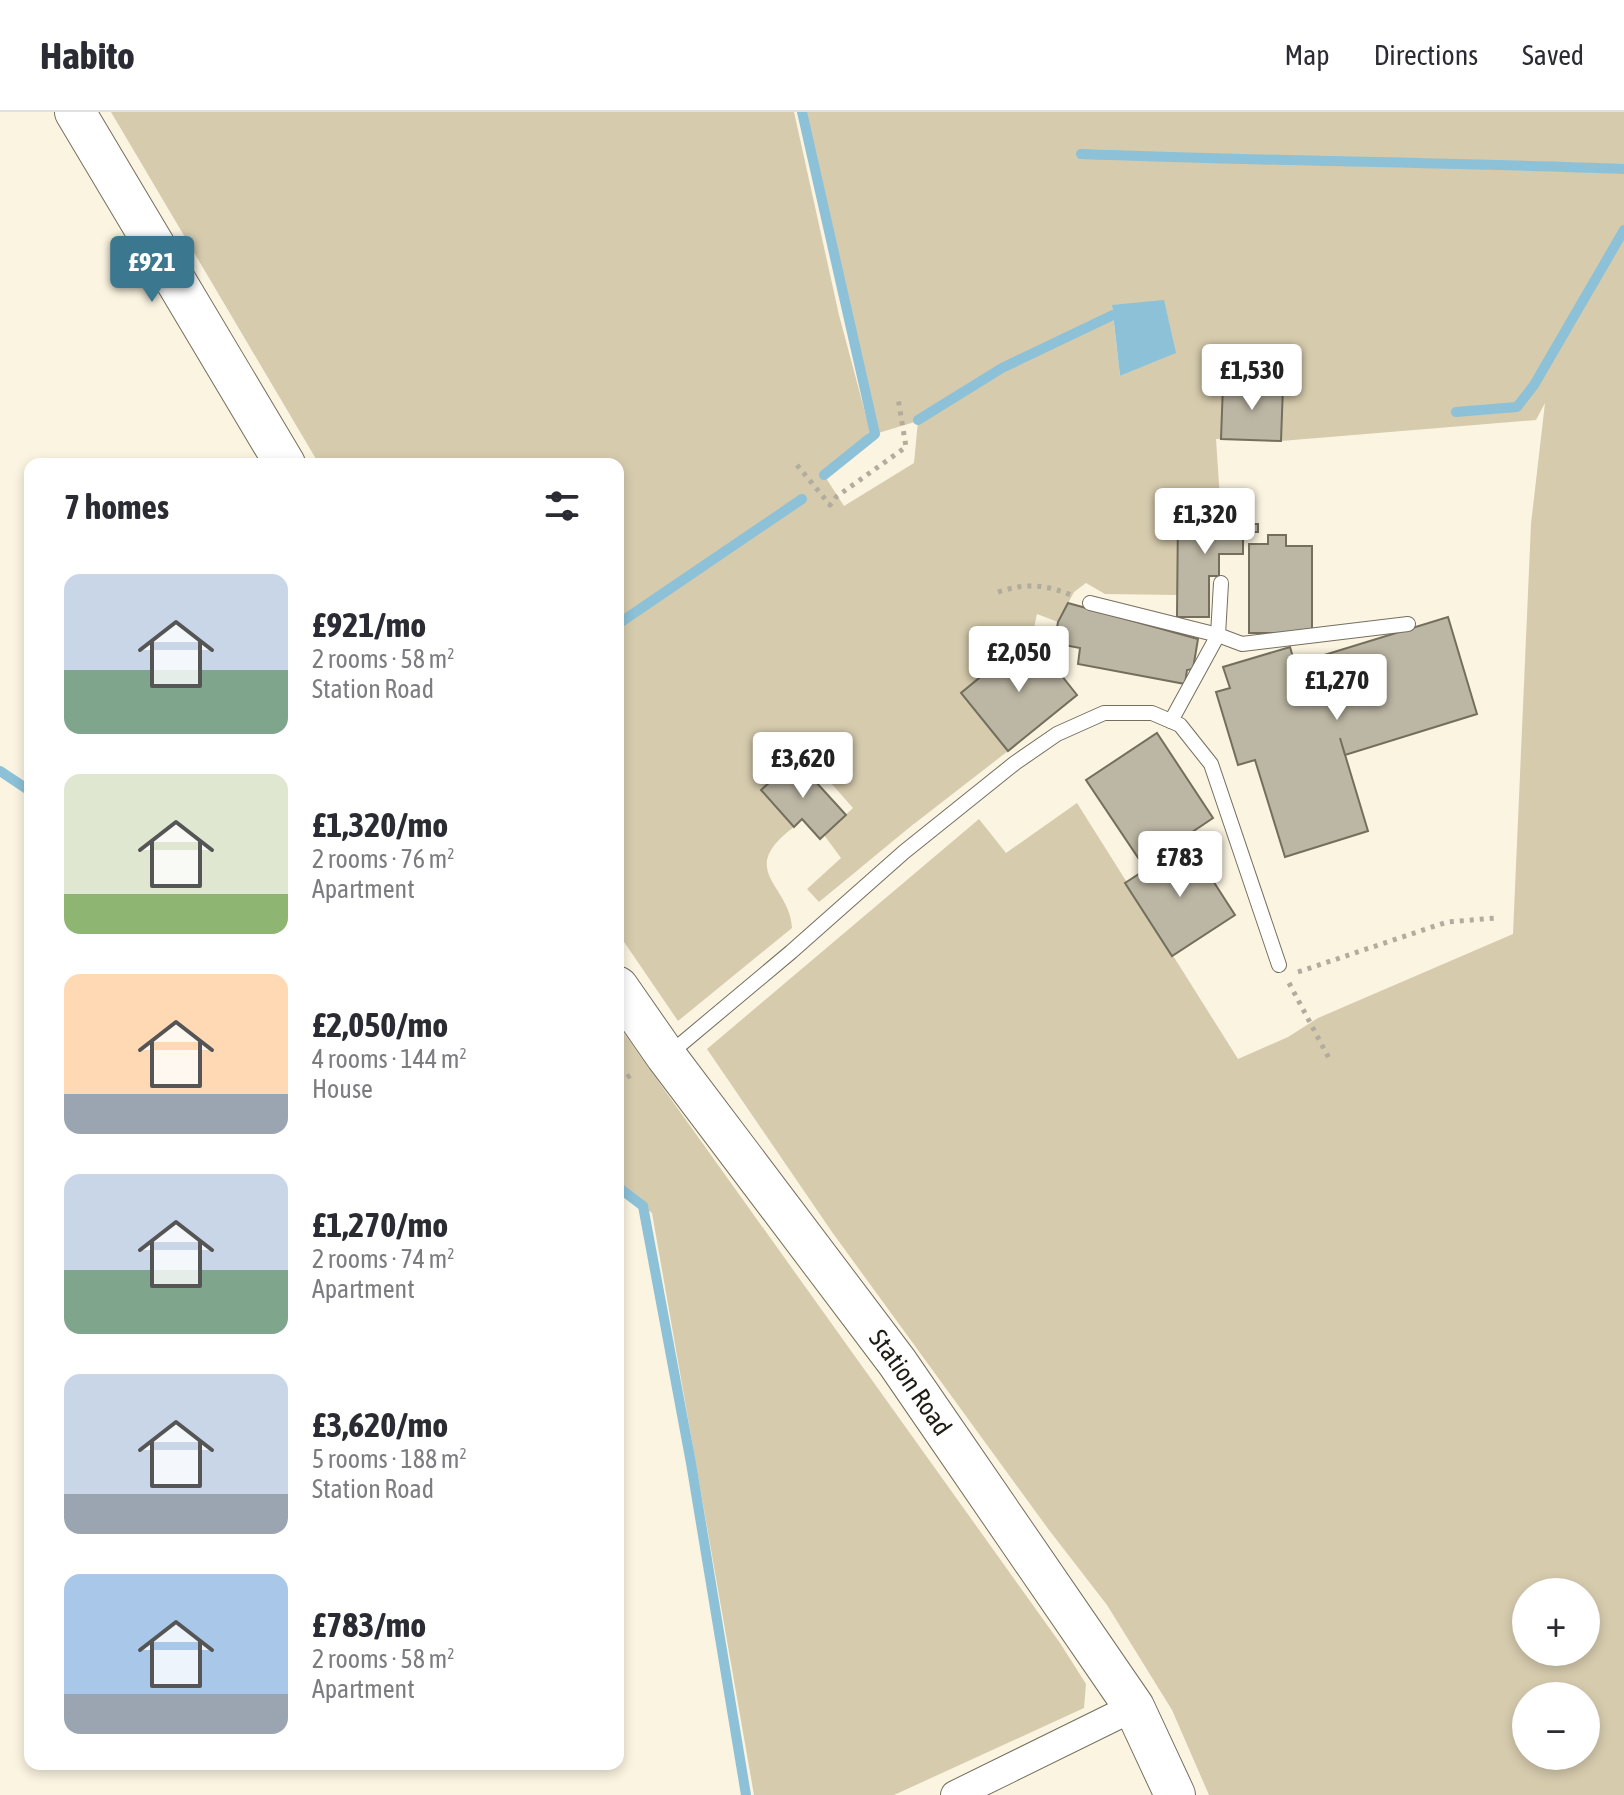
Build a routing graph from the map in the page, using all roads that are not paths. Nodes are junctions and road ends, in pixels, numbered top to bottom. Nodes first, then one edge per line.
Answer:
1 (75, 112) edge
2 (281, 458) edge
3 (1221, 583) dead end
4 (1090, 603) road end
5 (1408, 624) dead end
6 (1218, 635) junction
7 (1171, 721) junction
8 (1279, 965) dead end
9 (624, 996) edge
10 (666, 1056) junction
11 (1134, 1707) junction
12 (955, 1795) edge
13 (1175, 1795) edge

1 - 2 street
3 - 6 lane
4 - 6 lane
5 - 6 lane
6 - 7 lane
7 - 8 lane
7 - 10 lane
9 - 10 street, Station Road
10 - 11 street, Station Road
11 - 12 street
11 - 13 street, Station Road

